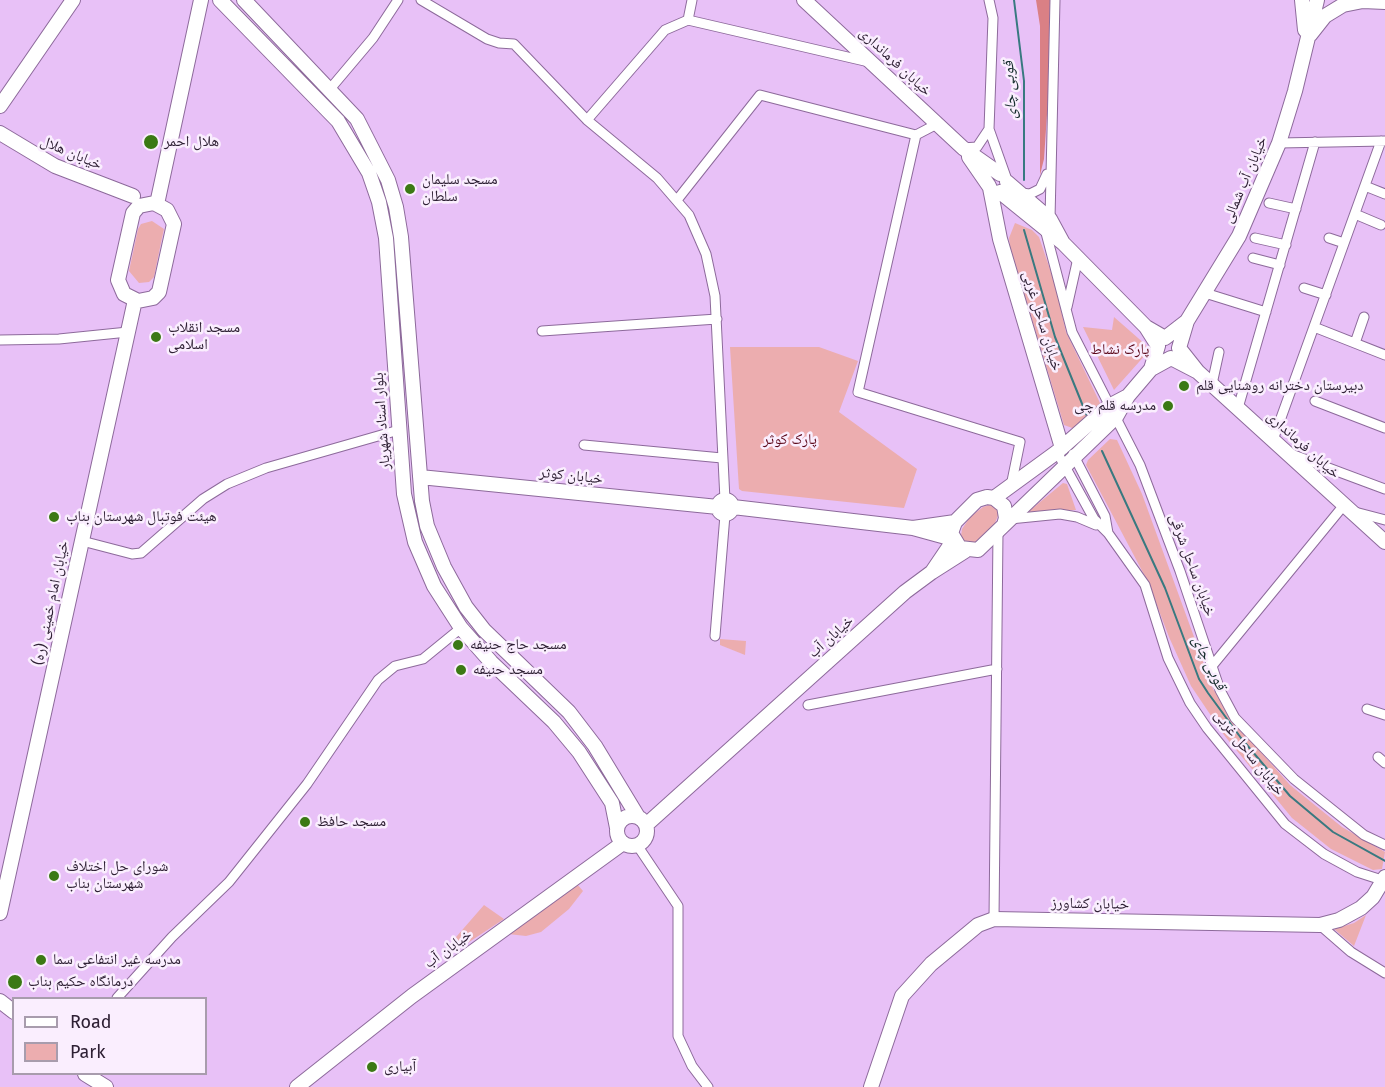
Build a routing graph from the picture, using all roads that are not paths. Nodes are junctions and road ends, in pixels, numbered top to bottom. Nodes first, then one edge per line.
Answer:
1 (72, 0) edge
2 (219, 0) edge
3 (244, 0) edge
4 (398, 0) edge
5 (421, 0) edge
6 (692, 0) edge
7 (804, 0) edge
8 (989, 0) edge
9 (1054, 0) edge
10 (1302, 0) edge
11 (1317, 0) edge
12 (204, 2) edge
13 (1385, 2) edge
14 (687, 20) junction
15 (1305, 41) junction
16 (870, 62) junction
17 (330, 89) junction
18 (319, 100) junction
19 (0, 106) edge
20 (587, 120) junction
21 (937, 124) junction
22 (989, 129) junction
23 (0, 133) edge
24 (916, 135) junction
25 (1383, 141) edge
26 (1315, 142) junction
27 (1279, 143) junction
28 (963, 148) junction
29 (1050, 160) junction
30 (1002, 186) junction
31 (1365, 186) junction
32 (1385, 194) edge
33 (677, 200) junction
34 (134, 202) junction
35 (1269, 203) dead end
36 (155, 204) junction
37 (1296, 210) junction
38 (1355, 214) junction
39 (1048, 224) junction
40 (1381, 225) dead end
41 (1256, 238) dead end
42 (1329, 238) dead end
43 (1344, 243) junction
44 (1286, 245) junction
45 (1078, 258) junction
46 (1253, 258) dead end
47 (1280, 264) junction
48 (1304, 288) dead end
49 (1205, 293) junction
50 (1326, 295) junction
51 (135, 300) junction
52 (1066, 310) junction
53 (1266, 312) junction
54 (1364, 317) dead end
55 (717, 319) junction
56 (1187, 321) junction
57 (1314, 327) junction
58 (542, 331) dead end
59 (128, 332) junction
60 (0, 340) edge
61 (1161, 342) junction
62 (1355, 343) junction
63 (1219, 352) dead end
64 (1175, 353) junction
65 (1385, 356) edge
66 (411, 363) junction
67 (395, 365) junction
68 (1151, 369) junction
69 (1212, 384) junction
70 (1315, 401) dead end
71 (1238, 408) junction
72 (1113, 412) junction
73 (1385, 428) edge
74 (399, 430) junction
75 (1273, 440) junction
76 (584, 445) dead end
77 (1062, 448) junction
78 (1286, 452) junction
79 (722, 458) junction
80 (1071, 462) junction
81 (420, 477) junction
82 (1011, 486) junction
83 (1385, 489) edge
84 (994, 498) junction
85 (725, 507) junction
86 (1348, 508) junction
87 (1385, 520) edge
88 (954, 522) junction
89 (1004, 525) junction
90 (913, 528) junction
91 (1108, 533) junction
92 (953, 540) junction
93 (82, 541) junction
94 (1385, 542) edge
95 (965, 551) junction
96 (932, 572) junction
97 (473, 616) junction
98 (461, 628) junction
99 (715, 636) dead end
100 (1212, 666) junction
101 (997, 669) junction
102 (808, 705) dead end
103 (1367, 709) dead end
104 (1385, 715) edge
105 (642, 821) junction
106 (617, 828) junction
107 (622, 843) junction
108 (637, 845) junction
109 (1385, 845) edge
110 (1384, 879) edge
111 (0, 913) edge
112 (994, 918) junction
113 (1320, 925) junction
114 (1385, 972) edge
115 (119, 997) edge
116 (0, 1001) edge
117 (12, 1010) edge
118 (87, 1075) edge
119 (106, 1087) edge
120 (297, 1087) edge
121 (708, 1087) edge
122 (871, 1087) edge

1 - 19 main road
2 - 18 main road, بلوار استاد شهریار
3 - 17 main road
4 - 17 street
5 - 20 street
6 - 14 street
7 - 16 main road, خیابان فرمانداری
8 - 22 street
9 - 29 street, خیابان ساحل شرقی
10 - 15 main road, خیابان آب شمالی
11 - 15 main road, خیابان آب شمالی
12 - 36 main road
13 - 15 main road
14 - 16 street
14 - 20 street
15 - 27 main road, خیابان آب شمالی
16 - 21 main road, خیابان فرمانداری
17 - 18 main road
17 - 66 main road
18 - 67 main road, بلوار استاد شهریار
20 - 33 street
21 - 24 street
21 - 28 main road, خیابان فرمانداری
22 - 28 street
22 - 30 street
23 - 34 main road, خیابان هلال
24 - 33 street
24 - 82 street
25 - 26 street
25 - 31 street
26 - 27 street
26 - 37 street
27 - 49 main road, خیابان آب شمالی
28 - 30 main road, خیابان فرمانداری
29 - 30 street
29 - 39 street, خیابان ساحل شرقی
30 - 39 main road, خیابان فرمانداری
30 - 77 main road, خیابان ساحل غربی
31 - 32 street
31 - 38 street
33 - 55 street
34 - 36 main road
34 - 51 main road
35 - 37 street
36 - 51 main road
37 - 44 street
38 - 40 street
38 - 43 street
39 - 45 main road, خیابان فرمانداری
39 - 52 street, خیابان ساحل شرقی
41 - 44 street
42 - 43 street
43 - 50 street
44 - 47 street
45 - 52 street
45 - 61 main road, خیابان فرمانداری
46 - 47 street
47 - 53 street
48 - 50 street
49 - 53 street
49 - 56 main road, خیابان آب شمالی
50 - 57 street
51 - 59 main road, خیابان امام خمینی (ره)
52 - 72 street, خیابان ساحل شرقی
53 - 71 street
54 - 62 street
55 - 58 street
55 - 79 street
56 - 61 main road, خیابان آب شمالی
56 - 64 main road, خیابان آب شمالی
57 - 62 street
57 - 75 street
59 - 60 street
59 - 93 main road, خیابان امام خمینی (ره)
61 - 64 main road, خیابان فرمانداری
61 - 68 main road
62 - 65 street
63 - 69 street
64 - 68 main road
64 - 69 main road, خیابان فرمانداری
66 - 67 main road
66 - 81 main road
67 - 74 main road, بلوار استاد شهریار
68 - 72 main road
69 - 71 main road, خیابان فرمانداری
70 - 73 street
71 - 75 main road, خیابان فرمانداری
72 - 77 main road
72 - 80 main road
72 - 100 street, خیابان ساحل شرقی
74 - 93 street
74 - 98 main road, بلوار استاد شهریار
75 - 78 main road, خیابان فرمانداری
76 - 79 street
77 - 80 street
77 - 82 main road
78 - 83 street
78 - 86 main road, خیابان فرمانداری
79 - 85 street
80 - 89 main road
80 - 91 street, خیابان ساحل غربی
81 - 85 main road, خیابان کوثر
81 - 97 main road
82 - 84 main road
84 - 88 main road
84 - 89 main road
85 - 90 main road, خیابان کوثر
85 - 99 street
86 - 87 street
86 - 94 main road, خیابان فرمانداری
86 - 100 street
88 - 90 main road, خیابان کوثر
88 - 92 main road
89 - 91 street
89 - 95 main road
89 - 101 street
90 - 92 main road, خیابان کوثر
91 - 110 street, خیابان ساحل غربی
92 - 95 main road
92 - 96 main road, خیابان آب
93 - 111 main road, خیابان امام خمینی (ره)
95 - 96 main road, خیابان آب
96 - 105 main road, خیابان آب
97 - 98 main road
97 - 105 main road
98 - 106 main road, بلوار استاد شهریار
98 - 115 street
100 - 109 street, خیابان ساحل شرقی
101 - 102 street
101 - 112 street
103 - 104 street
105 - 106 main road
105 - 108 main road
106 - 107 main road
107 - 108 main road
107 - 120 main road, خیابان آب
108 - 121 street
110 - 113 main road, خیابان کشاورز
112 - 113 main road, خیابان کشاورز
112 - 122 main road
113 - 114 street
116 - 117 main road
118 - 119 main road

